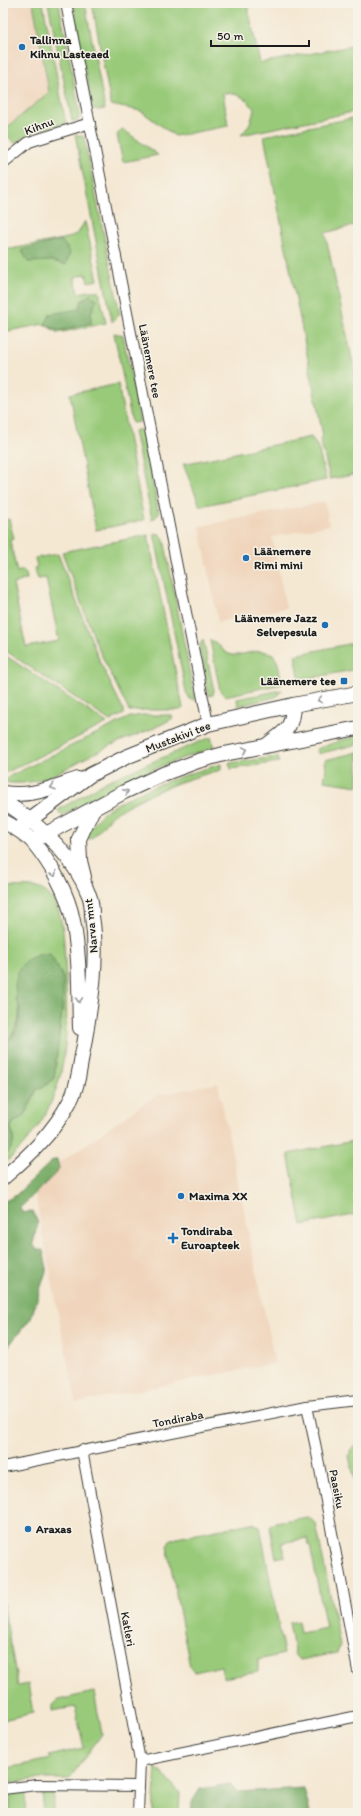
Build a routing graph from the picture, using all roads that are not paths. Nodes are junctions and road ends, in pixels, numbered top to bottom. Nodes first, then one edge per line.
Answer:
1 (66, 3) edge
2 (90, 123) junction
3 (3, 163) edge
4 (358, 694) edge
5 (293, 705) junction
6 (208, 724) junction
7 (358, 728) edge
8 (265, 746) junction
9 (90, 775) junction
10 (3, 793) edge
11 (3, 801) edge
12 (92, 810) junction
13 (30, 820) junction
14 (3, 821) edge
15 (18, 829) junction
16 (47, 835) junction
17 (33, 841) junction
18 (90, 896) junction
19 (81, 1062) junction
20 (3, 1178) edge
21 (358, 1400) edge
22 (307, 1406) junction
23 (82, 1450) junction
24 (3, 1467) edge
25 (358, 1671) edge
26 (358, 1716) edge
27 (140, 1761) junction
28 (138, 1786) junction
29 (3, 1789) edge
30 (138, 1813) edge

1 - 2 street, Läänemere tee
2 - 3 street, Kihnu
2 - 6 street, Läänemere tee
4 -> 5 main road, Mustakivi tee
5 - 6 main road, Mustakivi tee
5 - 8 main road
6 - 9 main road, Mustakivi tee
7 - 8 main road
12 -> 8 main road
9 -> 10 main road
9 - 13 main road, Mustakivi tee
11 - 13 main road, Narva mnt
12 - 16 main road
12 - 18 main road
13 - 15 main road, Mustakivi tee
13 - 16 main road, Narva mnt
14 - 15 main road, Narva mnt
15 - 17 main road, Narva mnt
16 - 17 main road
16 - 18 main road, Narva mnt
17 -> 19 main road, Narva mnt
18 - 19 main road, Narva mnt
19 - 20 main road, Narva mnt
21 - 22 street, Tondiraba
22 - 23 street, Tondiraba
22 - 25 street, Paasiku
23 - 24 street, Tondiraba
23 - 27 street, Katleri
26 - 27 street
27 - 28 street, Katleri
28 - 29 street
28 - 30 street, Katleri

